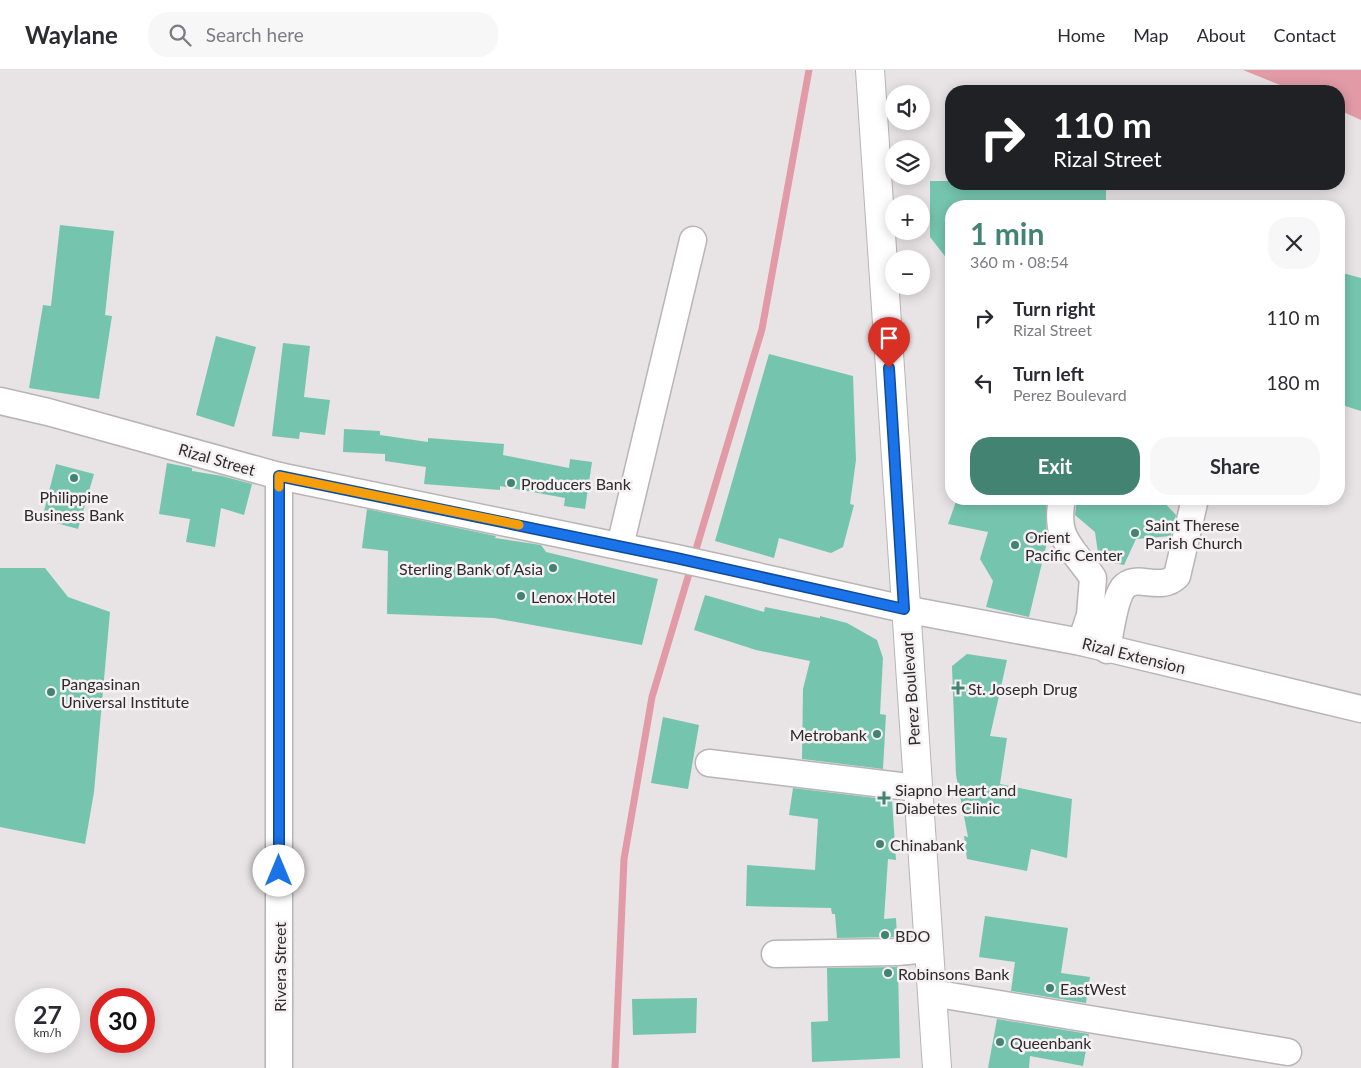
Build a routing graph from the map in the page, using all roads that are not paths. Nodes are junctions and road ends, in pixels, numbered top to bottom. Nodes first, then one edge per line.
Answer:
1 (870, 70) edge
2 (694, 240) dead end
3 (0, 401) edge
4 (279, 476) junction
5 (1061, 505) edge
6 (1194, 505) edge
7 (620, 546) junction
8 (904, 609) junction
9 (1081, 642) junction
10 (1107, 650) junction
11 (1361, 709) edge
12 (709, 762) dead end
13 (917, 788) junction
14 (928, 949) junction
15 (775, 954) dead end
16 (932, 993) junction
17 (1288, 1052) dead end
18 (279, 1068) edge
19 (937, 1068) edge

1 - 8 main road, Perez Boulevard
2 - 7 street
3 - 4 street, Rizal Street
4 - 7 street, Rizal Street
4 - 18 street, Rivera Street
5 - 9 street
6 - 10 street
7 - 8 street, Rizal Street
8 - 9 street, Rizal Extension
8 - 13 main road, Perez Boulevard
9 - 10 street, Rizal Extension
10 - 11 street, Rizal Extension
12 - 13 street
13 - 14 main road, Perez Boulevard
14 - 15 street
14 - 16 main road, Perez Boulevard
16 - 17 street
16 - 19 main road, Perez Boulevard

